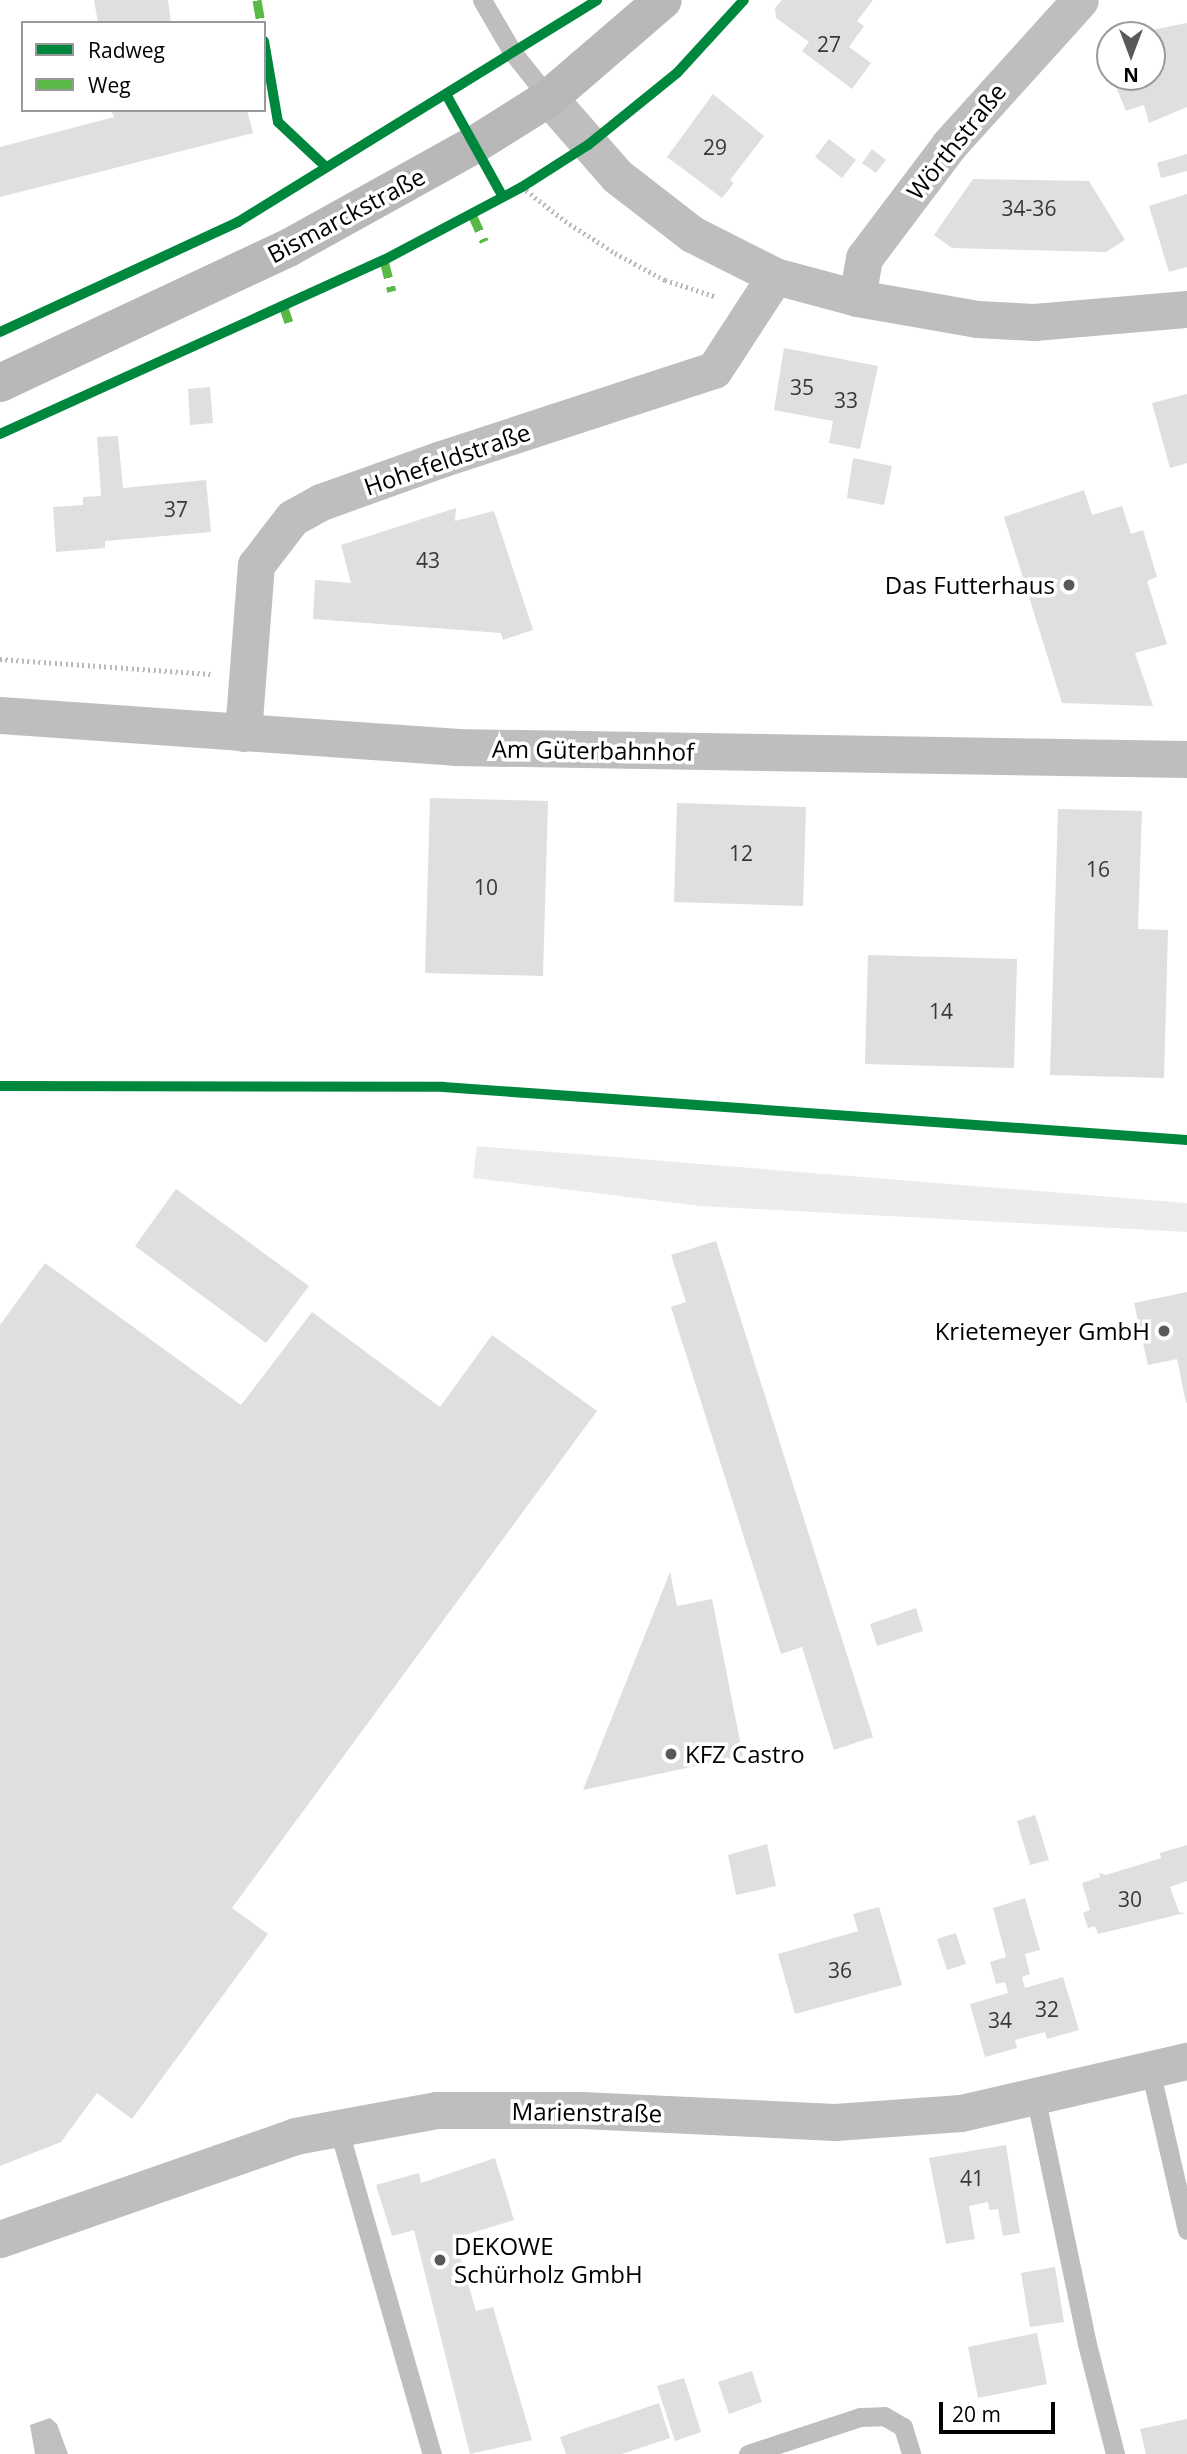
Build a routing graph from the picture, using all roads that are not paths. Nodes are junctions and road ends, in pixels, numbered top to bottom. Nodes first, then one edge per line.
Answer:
1 (482, 0) edge
2 (663, 0) edge
3 (1080, 0) edge
4 (549, 98) junction
5 (775, 276) junction
6 (857, 298) junction
7 (1187, 309) edge
8 (0, 383) edge
9 (0, 715) edge
10 (243, 733) junction
11 (1187, 759) edge
12 (1187, 2061) edge
13 (1150, 2069) junction
14 (1035, 2095) junction
15 (338, 2127) junction
16 (1187, 2230) edge
17 (0, 2239) edge
18 (432, 2454) edge
19 (748, 2454) edge
20 (911, 2454) edge
21 (1115, 2454) edge

1 - 4 lane
2 - 4 street, Bismarckstraße
3 - 6 street, Wörthstraße
4 - 5 street
4 - 8 street, Bismarckstraße
5 - 6 street
5 - 10 street, Hohefeldstraße
6 - 7 street
9 - 10 street, Am Güterbahnhof
10 - 11 street, Am Güterbahnhof
12 - 13 street, Marienstraße
13 - 14 street, Marienstraße
13 - 16 lane
14 - 15 street, Marienstraße
14 - 21 lane
15 - 17 street, Marienstraße
15 - 18 lane
19 - 20 lane

